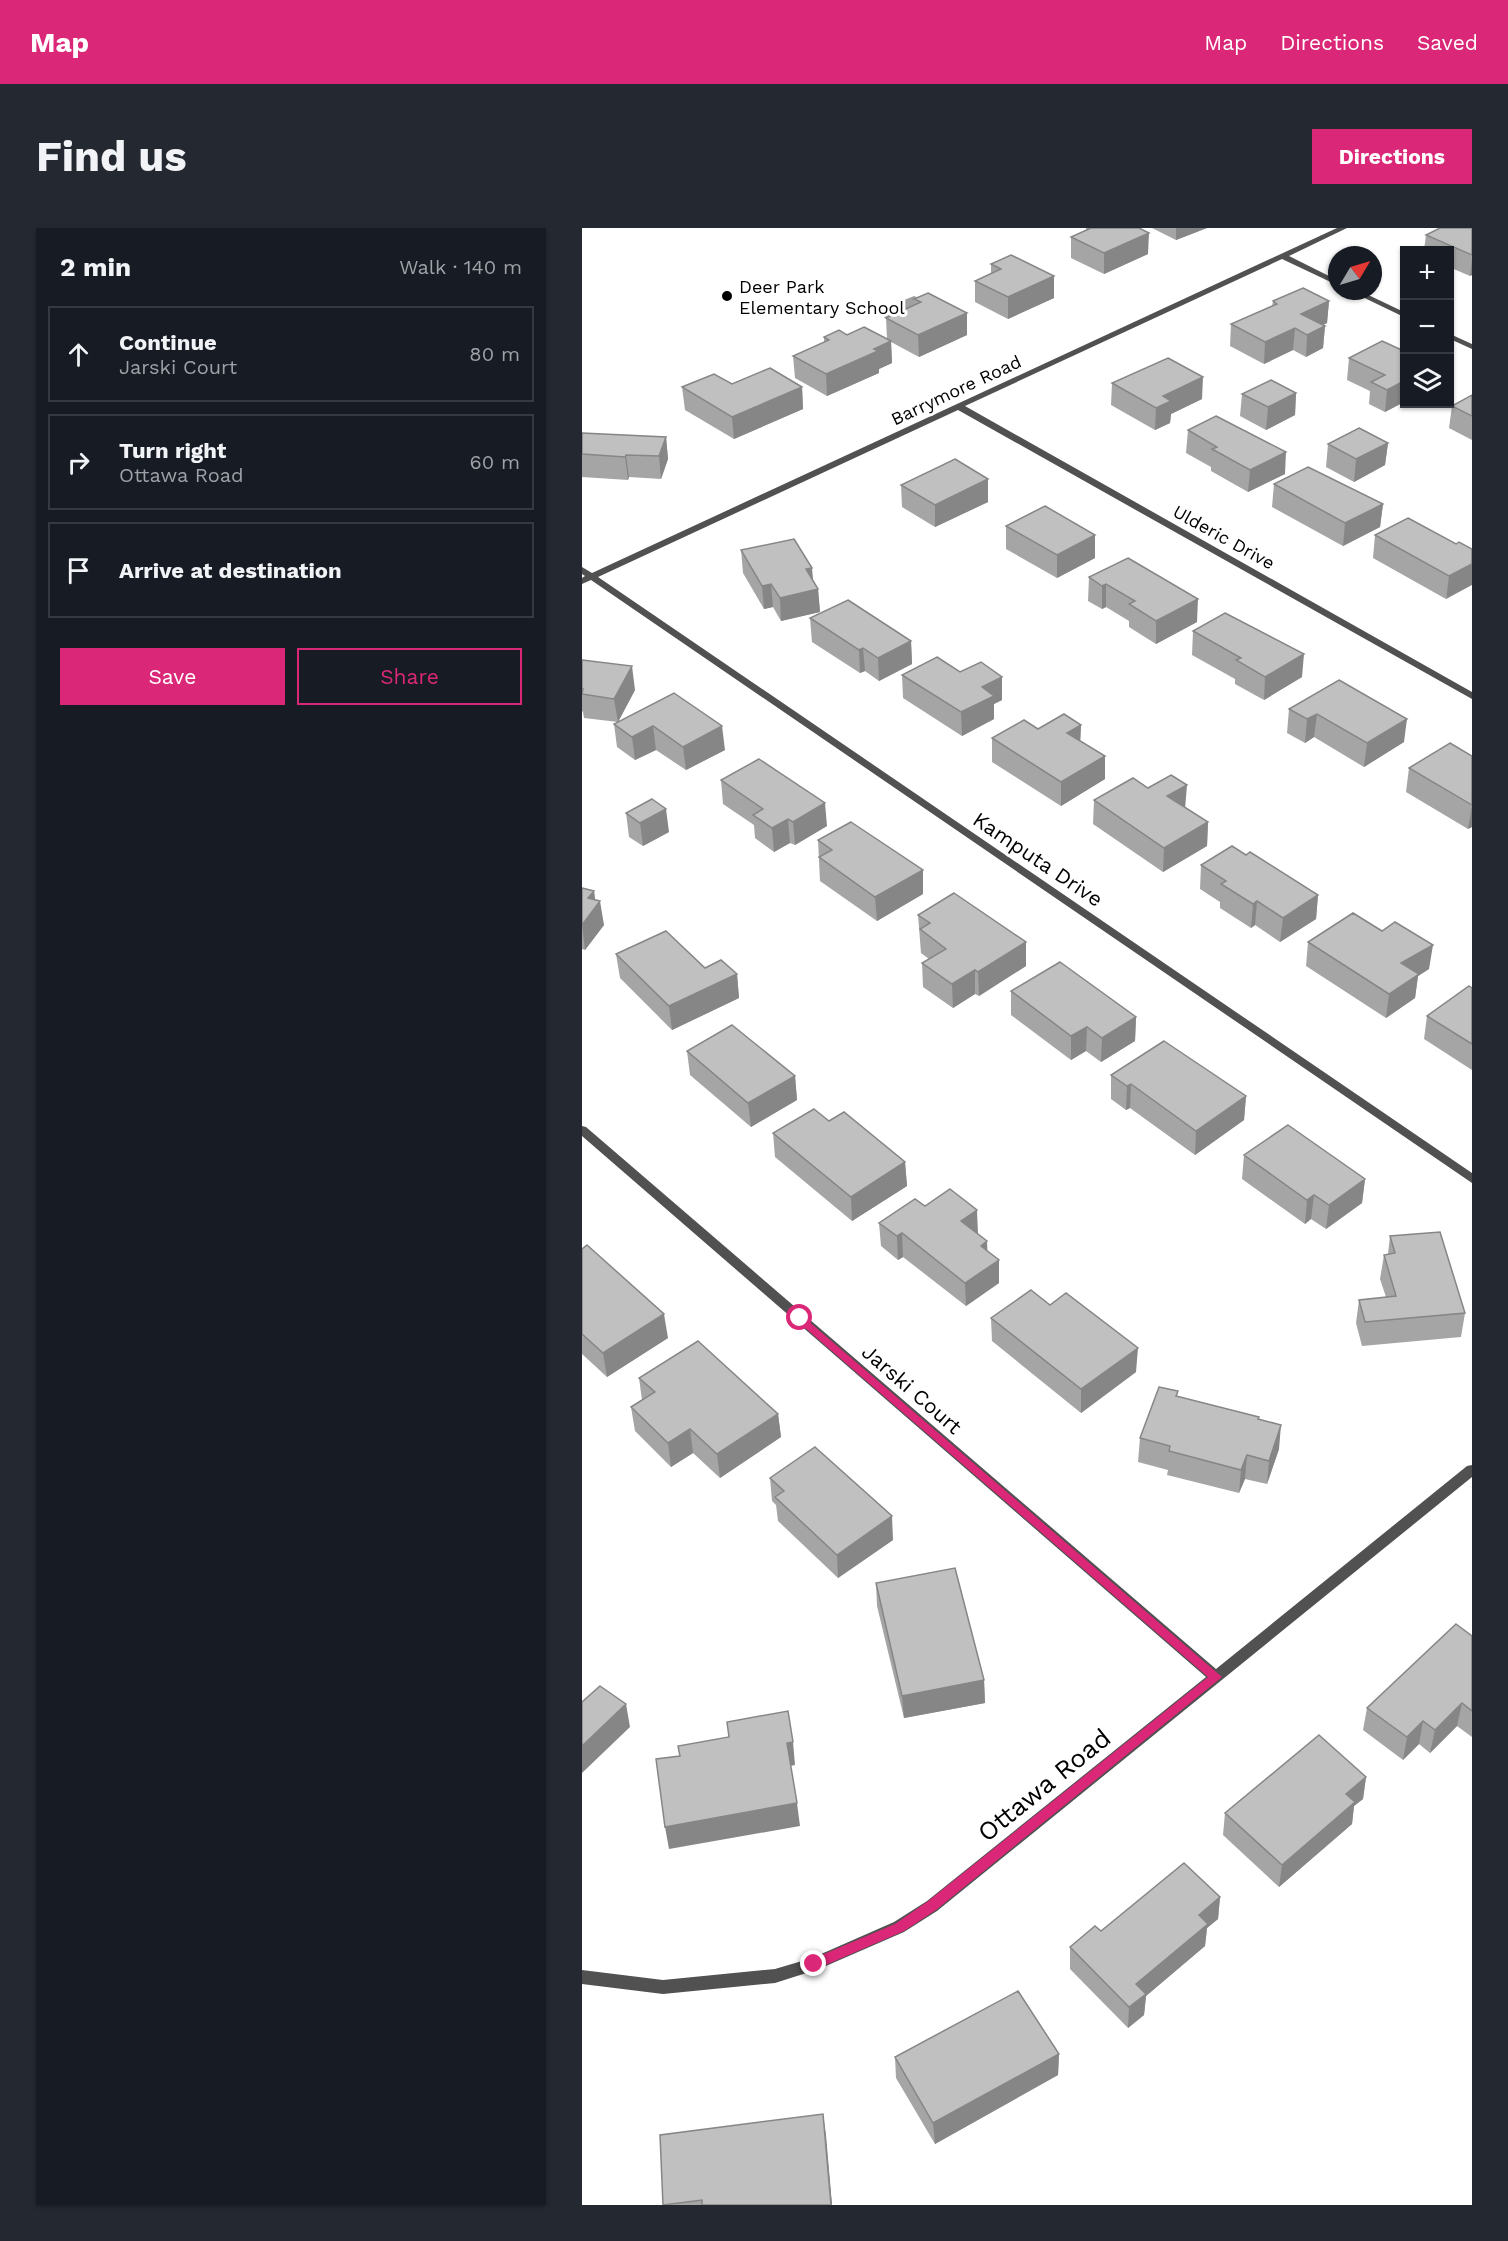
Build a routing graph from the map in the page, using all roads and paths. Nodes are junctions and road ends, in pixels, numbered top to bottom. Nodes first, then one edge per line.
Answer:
1 (1343, 228) edge
2 (1282, 256) junction
3 (1328, 279) edge
4 (1373, 300) edge
5 (1400, 313) edge
6 (1454, 338) edge
7 (1472, 347) edge
8 (960, 407) junction
9 (585, 576) edge
10 (1472, 696) edge
11 (582, 1130) edge
12 (1472, 1179) edge
13 (1472, 1470) edge
14 (1216, 1677) junction
15 (582, 1977) edge

1 - 2 street, Barrymore Road
2 - 3 street
2 - 8 street, Barrymore Road
4 - 5 street
6 - 7 street
8 - 9 street, Barrymore Road
8 - 10 street, Ulderic Drive
9 - 12 street, Kamputa Drive
11 - 14 street, Jarski Court
13 - 14 street, Ottawa Road
14 - 15 street, Ottawa Road

